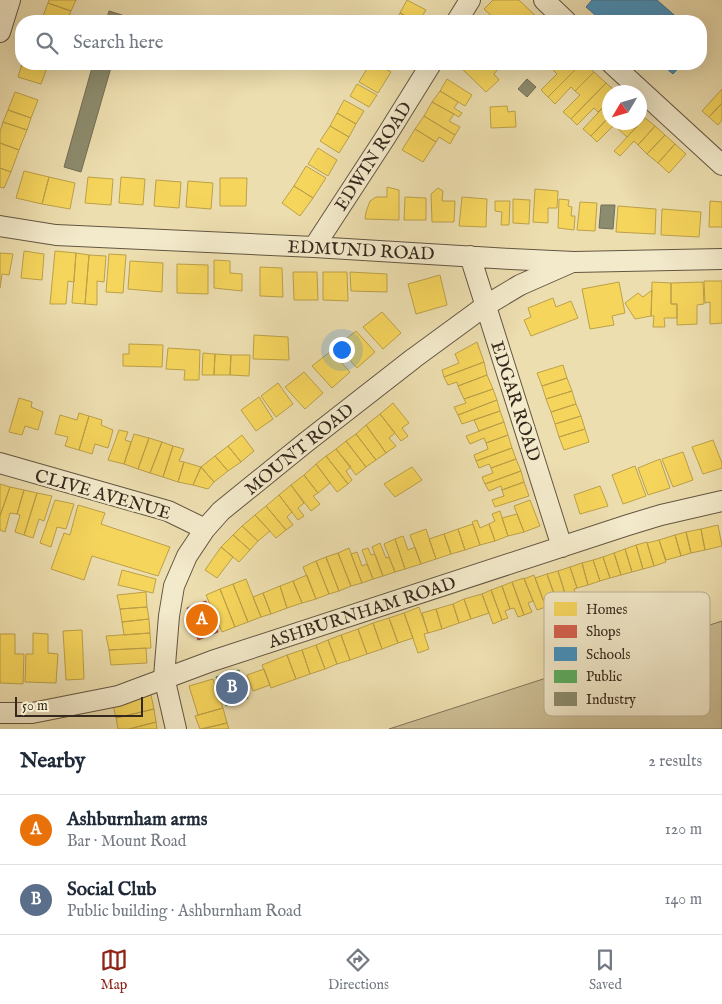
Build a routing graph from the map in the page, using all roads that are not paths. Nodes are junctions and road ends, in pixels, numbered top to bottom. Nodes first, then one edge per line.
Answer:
1 (10, 0) edge
2 (470, 0) edge
3 (544, 0) edge
4 (461, 15) edge
5 (560, 15) edge
6 (0, 32) edge
7 (427, 70) edge
8 (619, 70) edge
9 (722, 165) edge
10 (0, 226) edge
11 (314, 247) junction
12 (470, 256) junction
13 (722, 259) edge
14 (574, 262) junction
15 (485, 306) junction
16 (0, 463) edge
17 (722, 501) edge
18 (205, 529) junction
19 (562, 547) junction
20 (164, 678) junction
21 (0, 713) edge
22 (176, 729) edge

1 - 6 street
2 - 4 street
3 - 5 street
7 - 11 street, EDWIN ROAD
8 - 9 street
10 - 11 street, EDMUND ROAD
11 - 12 street, EDMUND ROAD
12 - 14 street, EDMUND ROAD
12 - 15 street, EDGAR ROAD
13 - 14 street, EDMUND ROAD
14 - 15 street, MOUNT ROAD
15 - 18 street, MOUNT ROAD
15 - 19 street, EDGAR ROAD
16 - 18 street, CLIVE AVENUE
17 - 19 street, ASHBURNHAM ROAD
18 - 20 street, MOUNT ROAD
19 - 20 street, ASHBURNHAM ROAD
20 - 21 street, ASHBURNHAM ROAD
20 - 22 street, MOUNT ROAD

